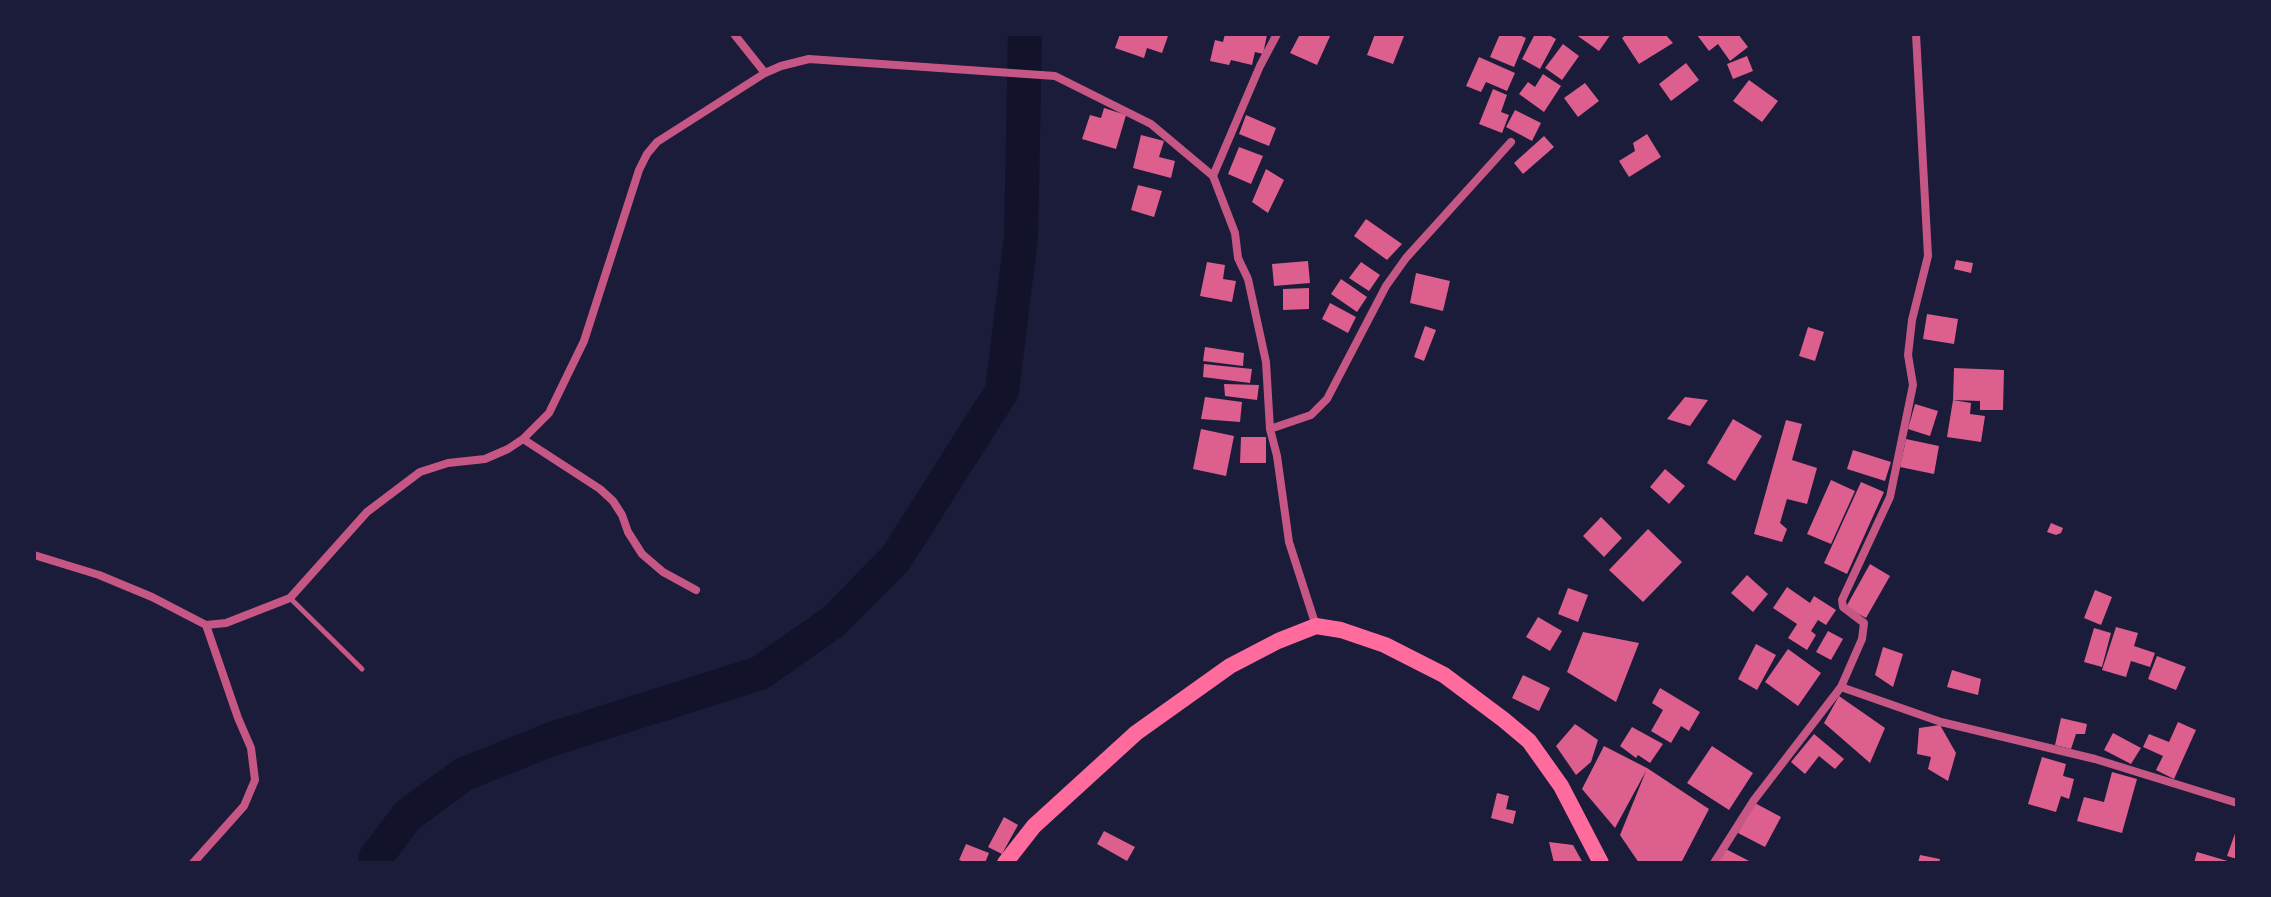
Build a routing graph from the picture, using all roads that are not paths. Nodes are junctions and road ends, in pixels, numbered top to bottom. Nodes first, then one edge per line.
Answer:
1 (734, 34) edge
2 (1277, 34) edge
3 (1916, 34) edge
4 (765, 73) junction
5 (1511, 142) dead end
6 (1213, 176) junction
7 (1270, 429) junction
8 (523, 439) junction
9 (34, 555) edge
10 (696, 590) dead end
11 (290, 598) junction
12 (206, 625) junction
13 (1316, 626) junction
14 (362, 669) dead end
15 (1841, 687) junction
16 (2237, 803) edge
17 (193, 863) edge
18 (1005, 863) edge
19 (1601, 863) edge
20 (1714, 863) edge

1 - 4 street
2 - 6 street
3 - 15 street
4 - 6 street
4 - 8 street
5 - 7 street
6 - 7 street
7 - 13 street
8 - 10 street
8 - 11 street
9 - 12 street
11 - 12 street
11 - 14 lane
12 - 17 street
13 - 18 highway
13 - 19 highway
15 - 16 street
15 - 20 street

